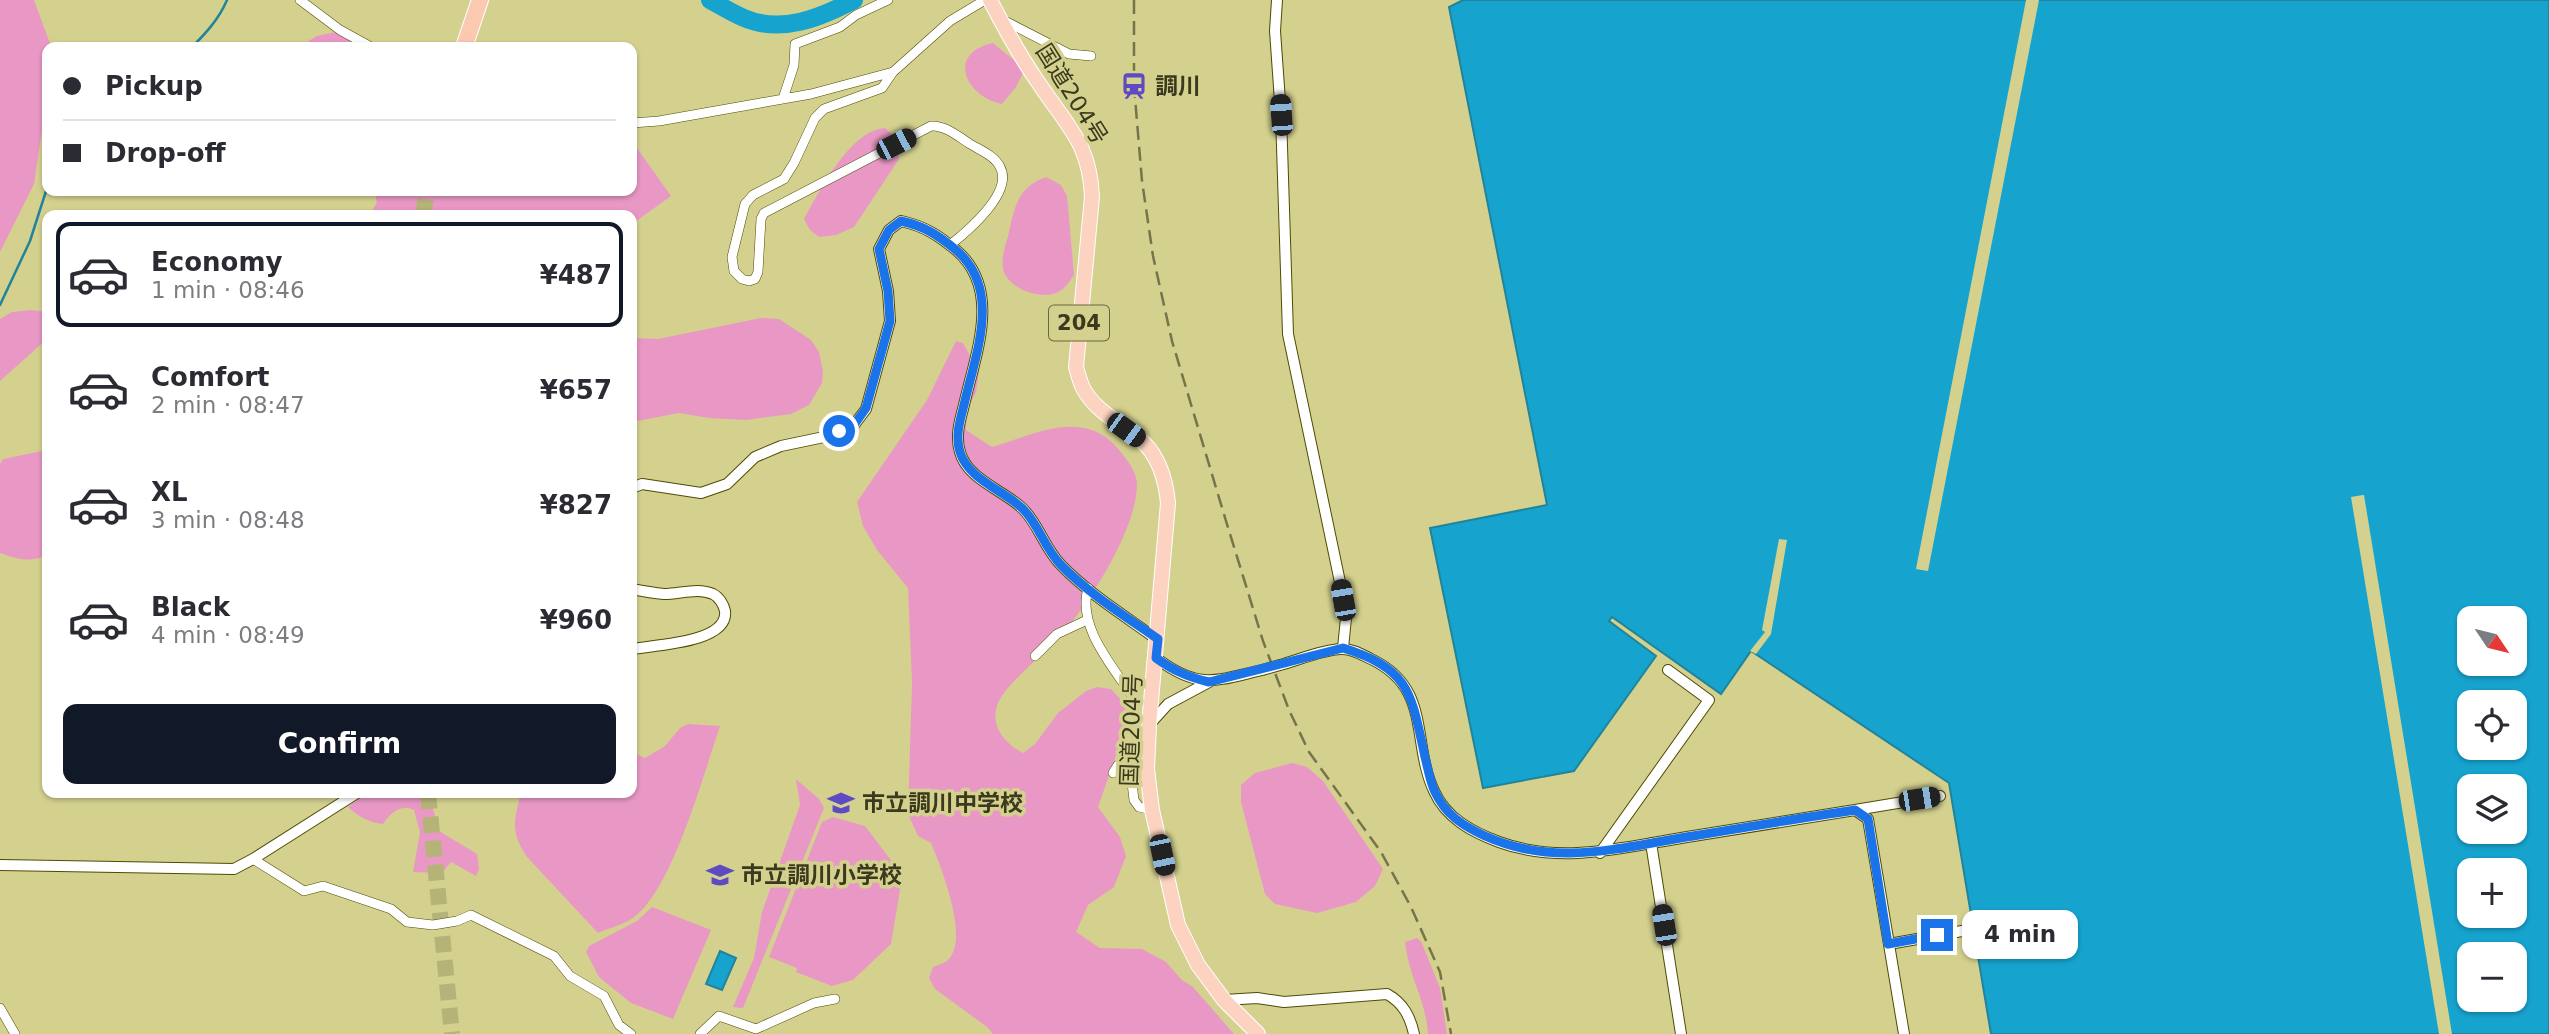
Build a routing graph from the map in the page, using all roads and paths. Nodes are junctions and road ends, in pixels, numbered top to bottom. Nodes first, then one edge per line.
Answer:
1 (300, 0) edge
2 (473, 0) edge
3 (480, 0) edge
4 (888, 0) edge
5 (988, 0) edge
6 (1277, 0) edge
7 (999, 18) junction
8 (362, 42) edge
9 (459, 42) edge
10 (466, 42) edge
11 (1091, 56) dead end
12 (892, 72) junction
13 (783, 99) junction
14 (637, 123) edge
15 (950, 245) junction
16 (637, 486) edge
17 (1088, 589) junction
18 (637, 590) edge
19 (1087, 620) junction
20 (1158, 639) junction
21 (637, 648) edge
22 (1343, 648) junction
23 (1035, 656) dead end
24 (1156, 658) junction
25 (1668, 670) dead end
26 (1209, 682) junction
27 (1132, 696) dead end
28 (1149, 725) junction
29 (1113, 773) dead end
30 (1940, 796) dead end
31 (349, 798) edge
32 (1152, 810) junction
33 (1855, 810) junction
34 (1651, 843) junction
35 (1600, 853) junction
36 (253, 859) junction
37 (0, 865) edge
38 (1962, 931) dead end
39 (1888, 944) junction
40 (835, 999) dead end
41 (1224, 1000) junction
42 (0, 1008) edge
43 (15, 1034) edge
44 (631, 1034) edge
45 (700, 1034) edge
46 (1258, 1034) edge
47 (1414, 1034) edge
48 (1681, 1034) edge
49 (1904, 1034) edge

1 - 8 street
2 - 9 highway
3 - 10 highway
4 - 13 street
5 - 7 highway, 国道204号 / 204
5 - 12 street
6 - 22 street
7 - 11 street
7 - 20 highway, 国道204号 / 204
12 - 13 street
12 - 15 street
13 - 14 street
15 - 16 street
15 - 17 street
17 - 19 street
17 - 20 street
18 - 21 street
19 - 23 street
19 - 27 street
20 - 24 highway, 国道204号 / 204
22 - 26 street, bridge
22 - 35 street
24 - 26 street
24 - 28 highway, 国道204号 / 204
25 - 35 street
26 - 28 street
28 - 32 highway, 国道204号 / 204
29 - 32 street
30 - 33 street
31 - 36 street
32 - 41 highway, 国道204号 / 204
33 - 34 street
33 - 39 street
34 - 35 street
34 - 48 street
36 - 37 street
36 - 44 street
38 - 39 street
39 - 49 street
40 - 45 street
41 - 46 highway, 国道204号 / 204
41 - 47 street
42 - 43 street

